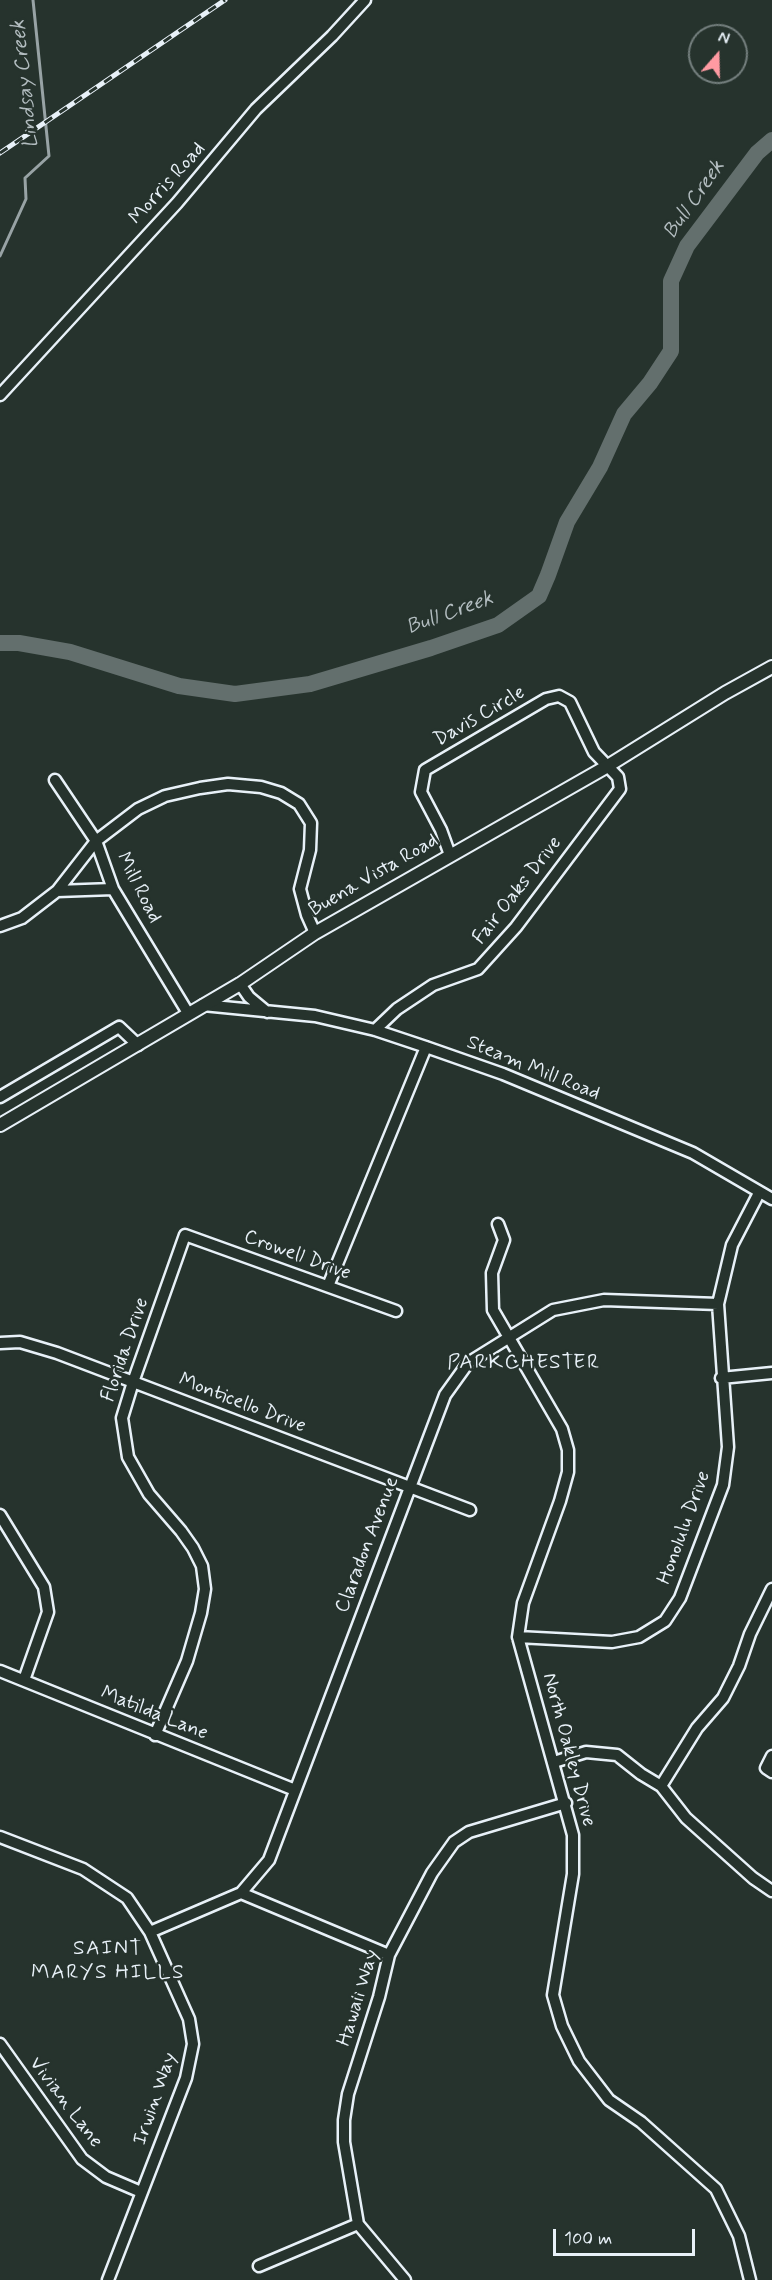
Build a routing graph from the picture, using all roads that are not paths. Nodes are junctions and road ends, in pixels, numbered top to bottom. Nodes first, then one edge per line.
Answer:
1 (365, 0) edge
2 (0, 395) edge
3 (772, 667) edge
4 (606, 767) junction
5 (55, 780) dead end
6 (96, 841) junction
7 (450, 855) junction
8 (113, 889) junction
9 (57, 891) junction
10 (0, 926) edge
11 (315, 933) junction
12 (240, 984) junction
13 (202, 1005) junction
14 (267, 1012) junction
15 (188, 1013) junction
16 (375, 1030) junction
17 (138, 1045) junction
18 (426, 1047) junction
19 (0, 1097) edge
20 (0, 1125) edge
21 (759, 1193) junction
22 (772, 1199) edge
23 (498, 1224) dead end
24 (185, 1235) joint
25 (328, 1287) junction
26 (718, 1304) junction
27 (396, 1311) dead end
28 (508, 1336) junction
29 (0, 1342) edge
30 (772, 1373) edge
31 (722, 1378) junction
32 (132, 1382) junction
33 (409, 1487) junction
34 (470, 1510) dead end
35 (0, 1515) edge
36 (772, 1588) edge
37 (518, 1637) junction
38 (0, 1671) edge
39 (24, 1680) junction
40 (155, 1735) junction
41 (772, 1756) edge
42 (554, 1762) junction
43 (772, 1772) edge
44 (661, 1786) junction
45 (295, 1790) junction
46 (566, 1803) junction
47 (0, 1837) edge
48 (772, 1891) edge
49 (241, 1893) junction
50 (150, 1932) junction
51 (389, 1955) junction
52 (0, 2044) edge
53 (141, 2192) junction
54 (358, 2224) junction
55 (259, 2266) dead end
56 (108, 2280) edge
57 (405, 2280) edge
58 (750, 2280) edge

1 - 2 street, Morris Road
3 - 4 main road, Buena Vista Road
4 - 7 main road, Buena Vista Road
4 - 7 street, Davis Circle
4 - 16 street, Fair Oaks Drive
5 - 6 street, Mill Road
6 - 8 street, Mill Road
6 - 9 street
6 - 11 street
7 - 11 main road, Buena Vista Road
8 - 9 street
8 - 15 street, Mill Road
9 - 10 street
11 - 12 main road, Buena Vista Road
12 - 13 main road, Buena Vista Road
12 - 14 street
13 - 14 street, Steam Mill Road
13 - 15 main road, Buena Vista Road
14 - 16 street, Steam Mill Road
15 - 17 main road, Buena Vista Road
16 - 18 street, Steam Mill Road
17 - 19 street
17 - 20 main road, Buena Vista Road
18 - 21 street, Steam Mill Road
18 - 25 street
21 - 22 street, Steam Mill Road
21 - 26 street, Honolulu Drive
23 - 28 street, North Oakley Drive
24 - 25 street, Crowell Drive
24 - 32 street, Florida Drive
25 - 27 street, Crowell Drive
26 - 28 street, Claradon Avenue
26 - 31 street, Honolulu Drive
28 - 33 street, Claradon Avenue
28 - 37 street, North Oakley Drive
29 - 32 street, Monticello Drive
30 - 31 street
31 - 37 street, Honolulu Drive
32 - 33 street, Monticello Drive
32 - 40 street, Florida Drive
33 - 34 street, Monticello Drive
33 - 45 street, Claradon Avenue
35 - 39 street
36 - 44 street
37 - 42 street, North Oakley Drive
38 - 39 street, Matilda Lane
39 - 40 street, Matilda Lane
40 - 45 street, Matilda Lane
41 - 43 street
42 - 44 street
42 - 46 street, North Oakley Drive
44 - 48 street
45 - 49 street, Claradon Avenue
46 - 51 street, Hawaii Way
46 - 58 street, North Oakley Drive
47 - 50 street, Irwin Way
49 - 50 street, Claradon Avenue
49 - 51 street
50 - 53 street, Irwin Way
51 - 54 street, Hawaii Way
52 - 53 street, Vivian Lane
53 - 56 street, Irwin Way
54 - 55 street
54 - 57 street

